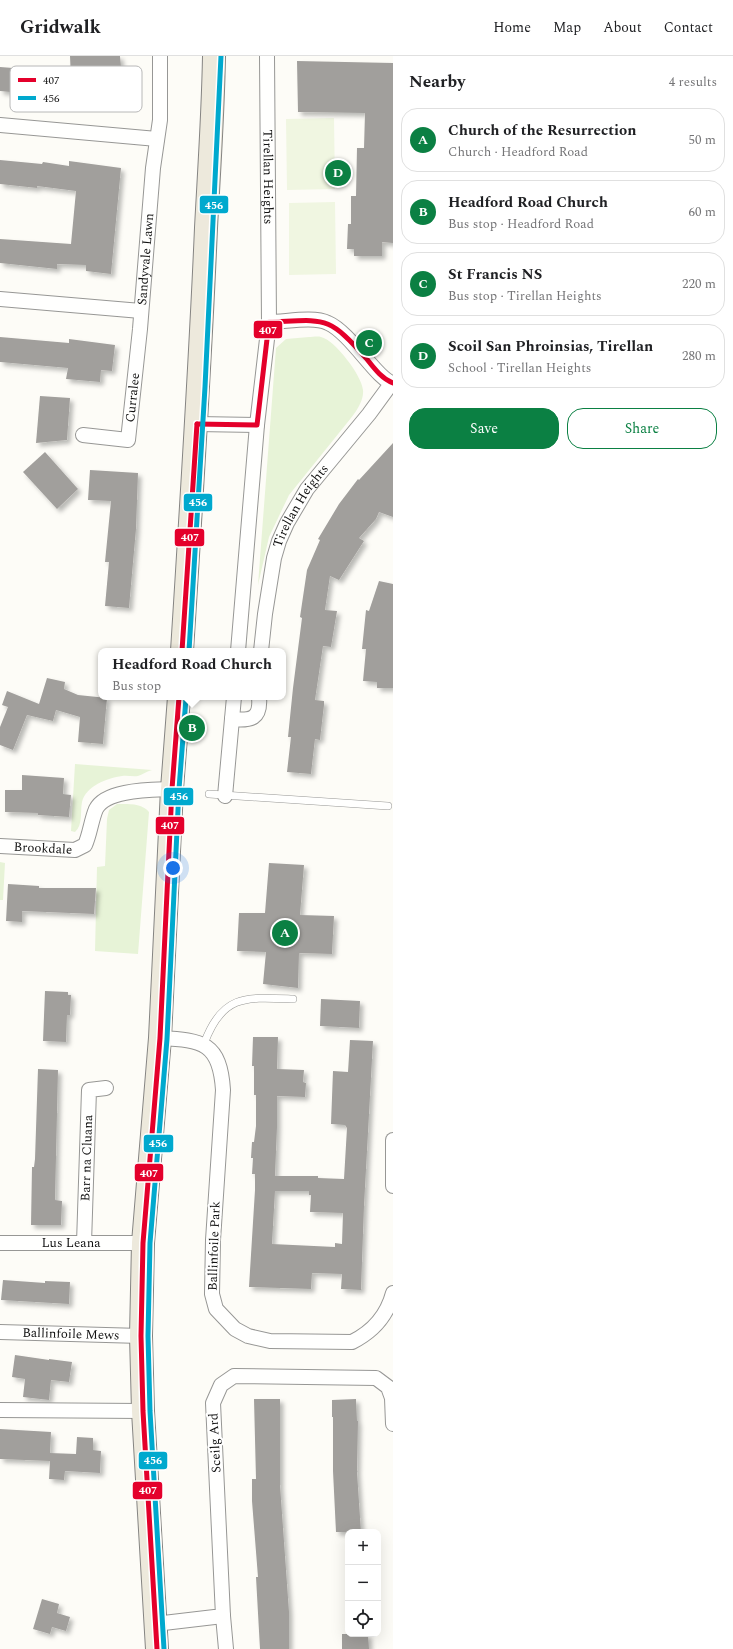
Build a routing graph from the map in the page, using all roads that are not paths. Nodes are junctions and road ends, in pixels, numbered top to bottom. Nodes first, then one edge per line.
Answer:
1 (160, 56) edge
2 (214, 56) edge
3 (267, 56) edge
4 (0, 125) edge
5 (158, 139) junction
6 (0, 299) edge
7 (141, 311) junction
8 (269, 322) junction
9 (392, 384) edge
10 (197, 424) junction
11 (257, 425) junction
12 (83, 435) dead end
13 (182, 648) edge
14 (238, 648) edge
15 (261, 648) edge
16 (178, 700) edge
17 (234, 700) edge
18 (259, 700) edge
19 (232, 719) junction
20 (172, 789) junction
21 (209, 794) dead end
22 (225, 796) junction
23 (388, 806) dead end
24 (0, 846) edge
25 (293, 999) dead end
26 (160, 1038) junction
27 (204, 1044) junction
28 (106, 1088) dead end
29 (393, 1140) edge
30 (393, 1186) edge
31 (0, 1242) edge
32 (84, 1243) junction
33 (143, 1243) junction
34 (393, 1293) edge
35 (0, 1332) edge
36 (141, 1336) junction
37 (0, 1410) edge
38 (143, 1411) junction
39 (393, 1424) edge
40 (223, 1616) junction
41 (155, 1624) junction
42 (157, 1649) edge
43 (226, 1649) edge

1 - 5 street, Sandyvale Lawn
2 - 10 main road
3 - 8 street, Tirellan Heights
4 - 5 street
5 - 7 street, Sandyvale Lawn
6 - 7 street, Sandyvale Lawn
7 - 12 street, Curralee
8 - 9 street, Tirellan Heights
8 - 11 street, Tirellan Heights
9 - 15 street, Tirellan Heights
10 - 11 street
10 - 13 main road
11 - 14 street, Tirellan Heights
16 - 20 main road
17 - 19 street
18 - 19 street
19 - 22 street
20 - 24 street, Brookdale
20 - 26 main road
21 - 22 lane
22 - 23 lane
25 - 27 lane
26 - 27 street
26 - 33 main road
27 - 34 street, Ballinfoile Park
28 - 32 street, Barr na Cluana
29 - 30 street
31 - 32 street, Lus Leana
32 - 33 street, Lus Leana
33 - 36 main road
35 - 36 street, Ballinfoile Mews
36 - 38 main road
37 - 38 street
38 - 41 main road
39 - 40 street, Sceilg Ard
40 - 41 street
40 - 43 street, Sceilg Ard
41 - 42 main road

